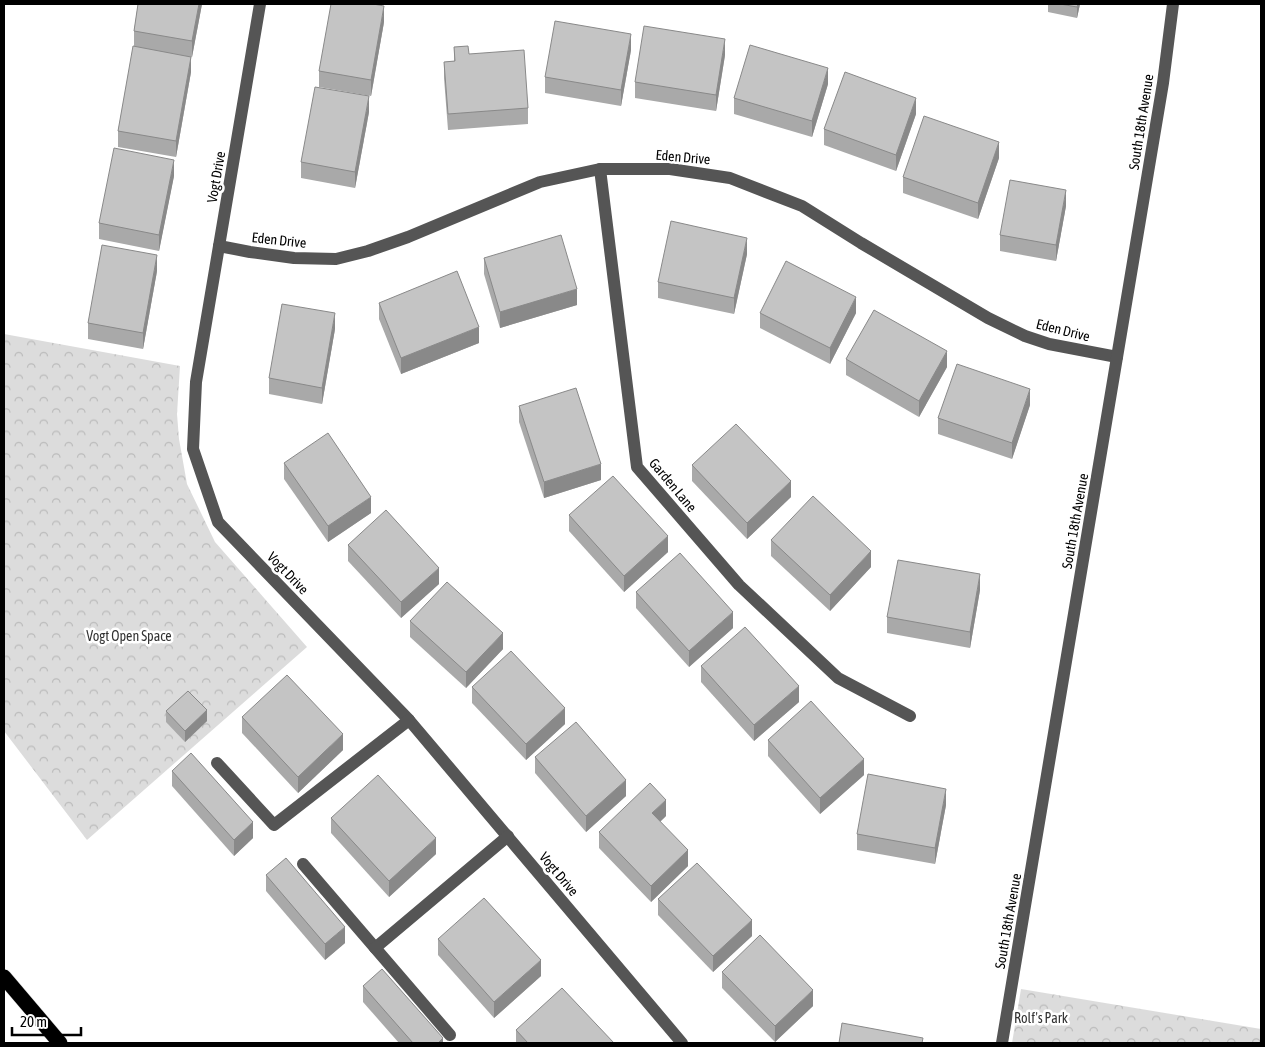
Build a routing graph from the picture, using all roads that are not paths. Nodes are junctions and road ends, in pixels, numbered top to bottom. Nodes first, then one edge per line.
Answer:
1 (260, 4) edge
2 (1173, 4) edge
3 (600, 170) junction
4 (219, 246) junction
5 (1117, 357) junction
6 (910, 716) dead end
7 (409, 720) junction
8 (217, 763) dead end
9 (508, 836) junction
10 (303, 864) dead end
11 (375, 948) junction
12 (4, 977) edge
13 (450, 1034) dead end
14 (60, 1043) edge
15 (682, 1043) edge
16 (1002, 1043) edge

1 - 4 street, Vogt Drive
2 - 5 street, South 18th Avenue
3 - 4 street, Eden Drive
3 - 5 street, Eden Drive
3 - 6 street, Garden Lane
4 - 7 street, Vogt Drive
5 - 16 street, South 18th Avenue
7 - 8 street
7 - 9 street, Vogt Drive
9 - 11 street
9 - 15 street, Vogt Drive
10 - 11 street
11 - 13 street
12 - 14 highway

